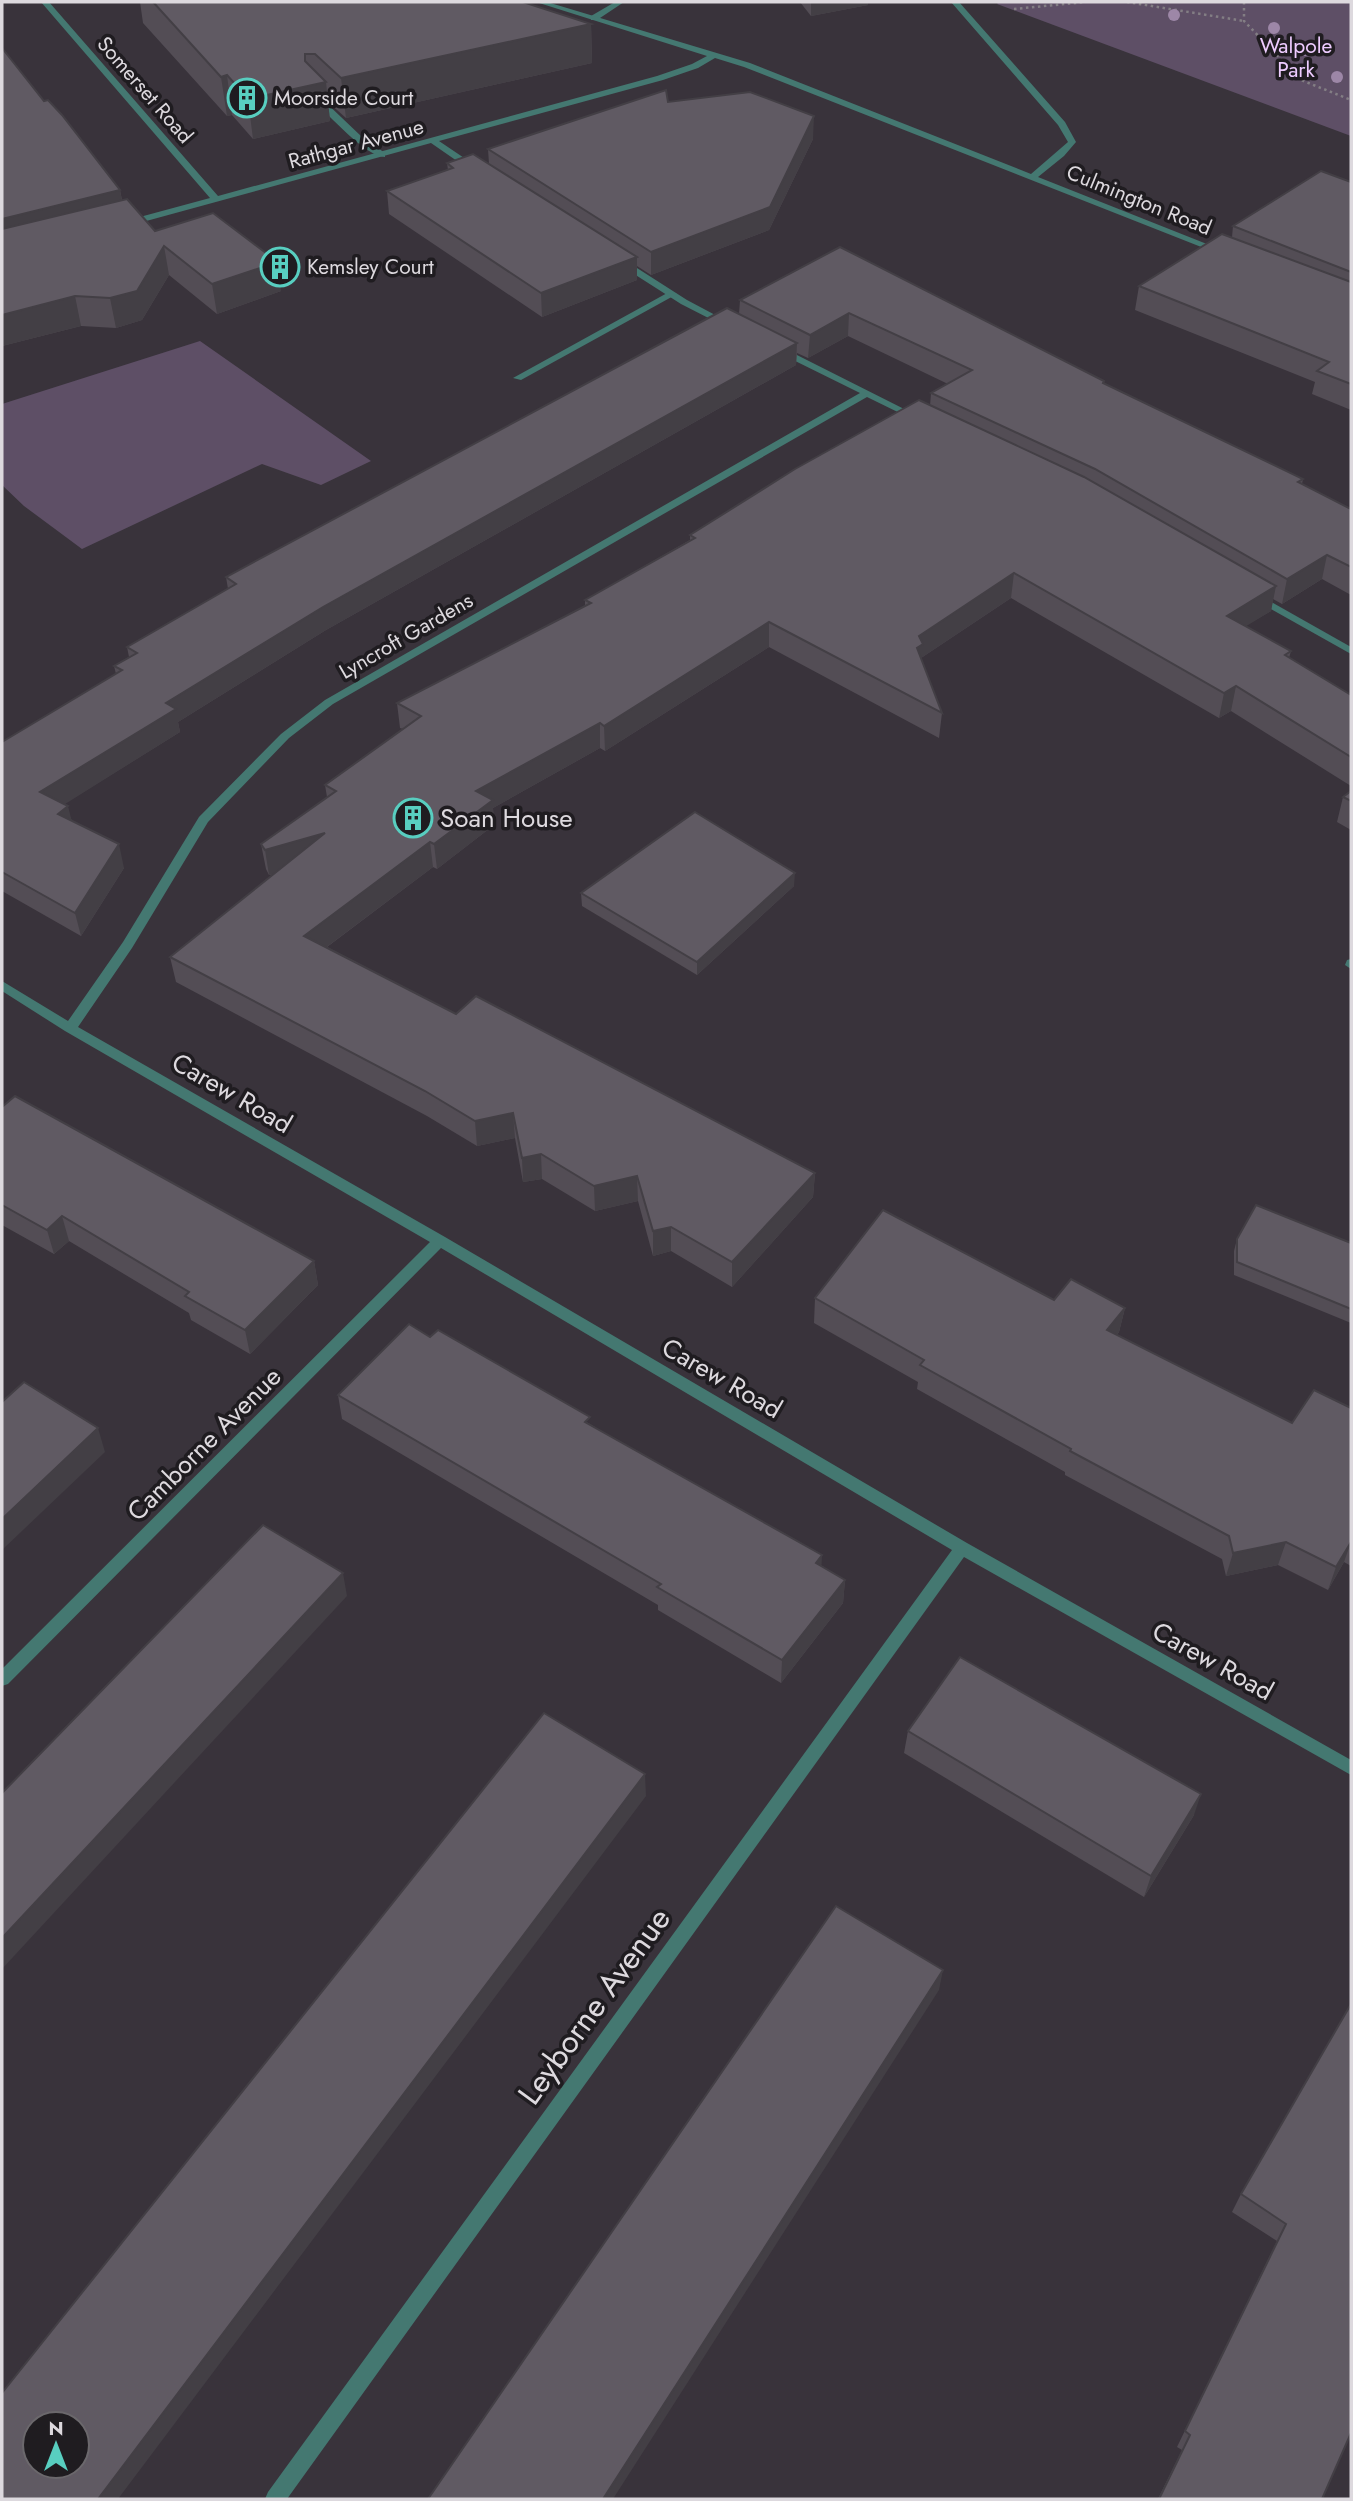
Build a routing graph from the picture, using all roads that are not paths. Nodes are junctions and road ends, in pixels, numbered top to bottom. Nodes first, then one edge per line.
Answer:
1 (46, 2) edge
2 (540, 2) edge
3 (620, 2) edge
4 (955, 2) edge
5 (594, 18) junction
6 (714, 55) junction
7 (314, 97) edge
8 (433, 141) junction
9 (382, 155) junction
10 (478, 172) edge
11 (1032, 177) junction
12 (218, 200) junction
13 (113, 227) edge
14 (610, 255) edge
15 (1236, 257) edge
16 (672, 294) junction
17 (745, 333) edge
18 (769, 345) edge
19 (518, 378) dead end
20 (866, 394) junction
21 (927, 423) edge
22 (1251, 593) edge
23 (1351, 651) edge
24 (4, 990) edge
25 (70, 1028) junction
26 (440, 1241) junction
27 (962, 1548) junction
28 (2, 1679) edge
29 (1351, 1768) edge
30 (275, 2499) edge

1 - 12 street, Somerset Road
2 - 5 street, Culmington Road
3 - 5 street
4 - 11 street, Culmington Road
5 - 6 street, Culmington Road
6 - 8 street, Rathgar Avenue
6 - 11 street, Culmington Road
7 - 9 street
8 - 9 street, Rathgar Avenue
8 - 10 street
9 - 12 street, Rathgar Avenue
11 - 15 street, Culmington Road
12 - 13 street, Rathgar Avenue
14 - 16 street
16 - 17 street
16 - 19 street
18 - 20 street
20 - 21 street
20 - 25 street, Lyncroft Gardens
22 - 23 street
24 - 25 street, Carew Road
25 - 26 street, Carew Road
26 - 27 street, Carew Road
26 - 28 street, Camborne Avenue
27 - 29 street, Carew Road
27 - 30 street, Leyborne Avenue

